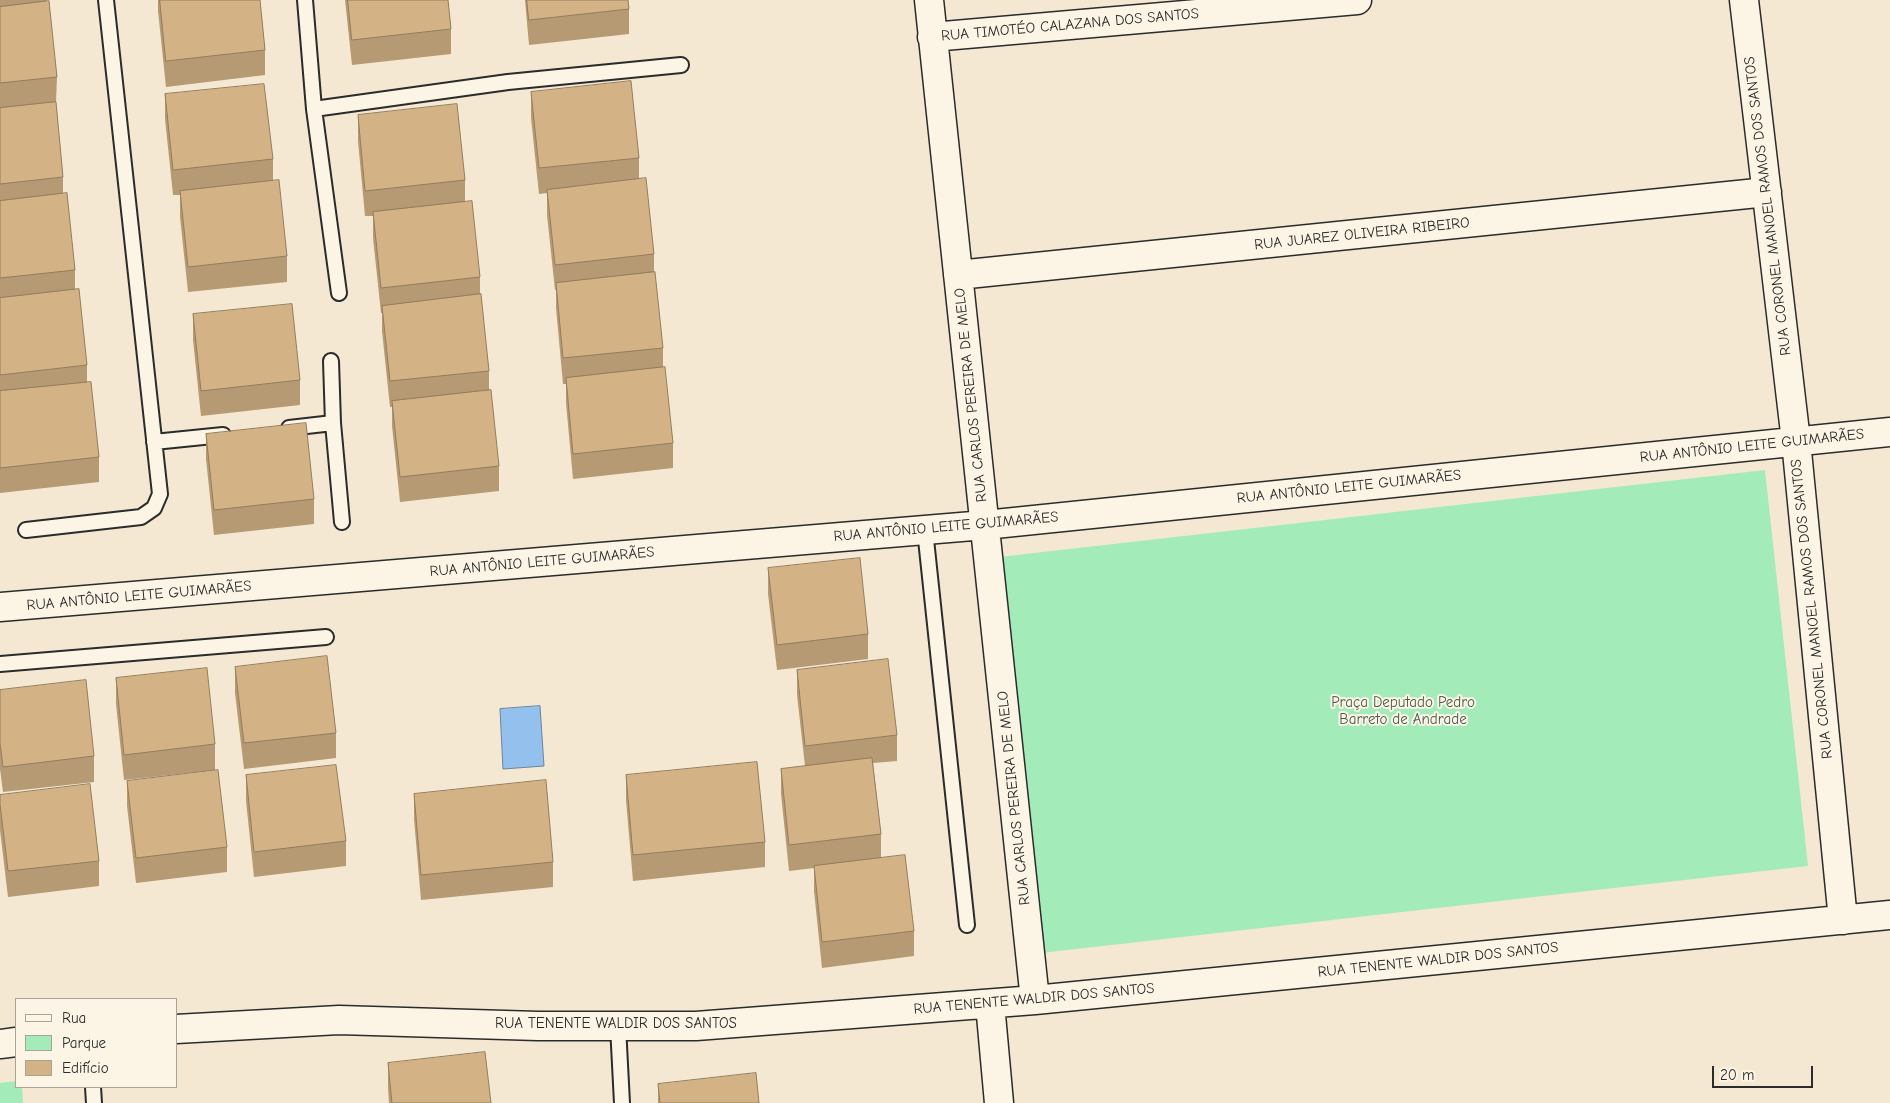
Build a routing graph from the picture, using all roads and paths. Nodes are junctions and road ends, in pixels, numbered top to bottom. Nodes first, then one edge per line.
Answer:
1 (106, 0) edge
2 (306, 0) edge
3 (929, 0) edge
4 (1357, 0) edge
5 (1744, 0) edge
6 (932, 37) junction
7 (681, 65) dead end
8 (314, 109) junction
9 (1766, 192) junction
10 (958, 275) junction
11 (339, 293) dead end
12 (331, 361) dead end
13 (334, 423) junction
14 (277, 429) edge
15 (1890, 432) edge
16 (239, 433) edge
17 (1796, 441) junction
18 (154, 442) junction
19 (342, 522) dead end
20 (985, 525) junction
21 (26, 530) dead end
22 (925, 530) junction
23 (0, 608) edge
24 (326, 637) dead end
25 (0, 664) edge
26 (1890, 916) edge
27 (1843, 920) junction
28 (967, 925) dead end
29 (1035, 1000) junction
30 (990, 1004) junction
31 (618, 1026) junction
32 (178, 1029) edge
33 (15, 1042) edge
34 (0, 1044) edge
35 (93, 1088) edge
36 (94, 1103) edge
37 (622, 1103) edge
38 (999, 1103) edge

1 - 18 lane
2 - 8 lane
3 - 6 street, RUA CARLOS PEREIRA DE MELO
4 - 6 street, RUA TIMOTÉO CALAZANA DOS SANTOS
5 - 9 street, RUA CORONEL MANOEL RAMOS DOS SANTOS
6 - 10 street, RUA CARLOS PEREIRA DE MELO
7 - 8 lane
8 - 11 lane
9 - 10 street, RUA JUAREZ OLIVEIRA RIBEIRO
9 - 17 street, RUA CORONEL MANOEL RAMOS DOS SANTOS
10 - 20 street, RUA CARLOS PEREIRA DE MELO
12 - 13 lane
13 - 14 lane
13 - 19 lane
15 - 17 street, RUA ANTÔNIO LEITE GUIMARÃES
16 - 18 lane
17 - 20 street, RUA ANTÔNIO LEITE GUIMARÃES
17 - 27 street, RUA CORONEL MANOEL RAMOS DOS SANTOS
18 - 21 lane
20 - 22 street, RUA ANTÔNIO LEITE GUIMARÃES
20 - 29 street, RUA CARLOS PEREIRA DE MELO
22 - 23 street, RUA ANTÔNIO LEITE GUIMARÃES
22 - 28 lane
24 - 25 lane
26 - 27 street, RUA TENENTE WALDIR DOS SANTOS
27 - 29 street, RUA TENENTE WALDIR DOS SANTOS
29 - 30 street, RUA TENENTE WALDIR DOS SANTOS
30 - 31 street, RUA TENENTE WALDIR DOS SANTOS
30 - 38 street
31 - 32 street, RUA TENENTE WALDIR DOS SANTOS
31 - 37 lane
33 - 34 street
35 - 36 lane

